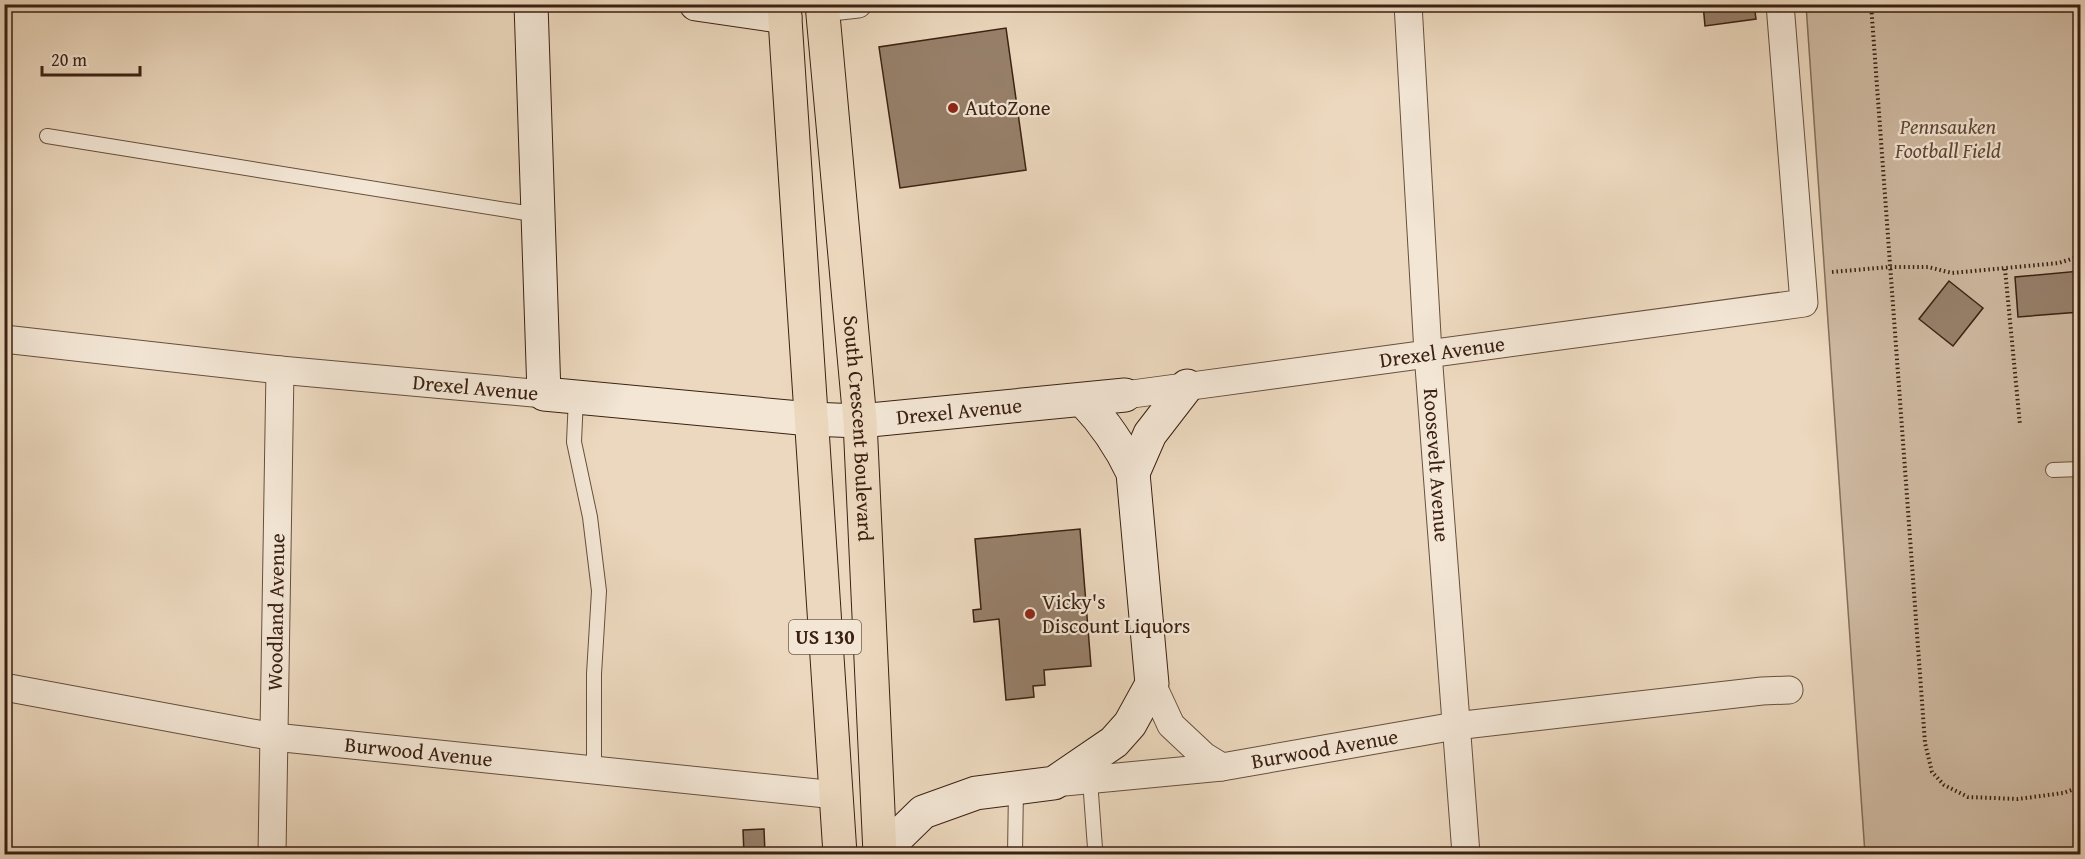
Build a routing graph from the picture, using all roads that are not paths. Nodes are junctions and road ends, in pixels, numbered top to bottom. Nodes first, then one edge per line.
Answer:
1 (531, 4) edge
2 (696, 4) edge
3 (858, 4) edge
4 (1408, 4) edge
5 (1780, 4) edge
6 (822, 7) edge
7 (784, 11) edge
8 (47, 136) dead end
9 (538, 215) junction
10 (4, 339) edge
11 (1428, 353) junction
12 (280, 370) junction
13 (1187, 386) junction
14 (544, 394) junction
15 (1125, 395) joint
16 (576, 397) junction
17 (1083, 399) junction
18 (810, 418) junction
19 (860, 421) junction
20 (2080, 468) edge
21 (2053, 470) dead end
22 (1133, 473) junction
23 (1152, 684) junction
24 (4, 687) edge
25 (1790, 690) dead end
26 (1455, 726) junction
27 (274, 737) junction
28 (1222, 767) junction
29 (594, 770) junction
30 (1090, 780) junction
31 (1054, 783) junction
32 (1016, 788) junction
33 (836, 795) junction
34 (1095, 848) dead end
35 (272, 855) edge
36 (840, 855) edge
37 (880, 855) edge
38 (1015, 855) edge
39 (1466, 855) edge

1 - 9 street
2 - 7 street
3 - 6 street
4 - 11 street, Roosevelt Avenue
5 - 11 street, Drexel Avenue
6 - 19 highway, South Crescent Boulevard / US 130
7 - 18 highway, US 130
8 - 9 lane
9 - 14 street
10 - 12 street, Drexel Avenue
11 - 13 street, Drexel Avenue
11 - 26 street, Roosevelt Avenue
12 - 14 street, Drexel Avenue
12 - 27 street, Woodland Avenue
13 - 15 street, Drexel Avenue
13 - 22 street
14 - 16 street, Drexel Avenue
15 - 17 street, Drexel Avenue
16 - 18 street, Drexel Avenue
16 - 29 lane
17 - 19 street, Drexel Avenue
17 - 22 street
18 - 19 street, Drexel Avenue
18 - 33 highway, US 130
19 - 37 highway, South Crescent Boulevard / US 130
20 - 21 lane
22 - 23 street
23 - 28 street
23 - 31 street
24 - 27 street, Burwood Avenue
25 - 26 street, Burwood Avenue
26 - 28 street, Burwood Avenue
26 - 39 street, Roosevelt Avenue
27 - 29 street, Burwood Avenue
27 - 35 street, Woodland Avenue
28 - 30 street, Burwood Avenue
29 - 33 street, Burwood Avenue
30 - 31 street, Burwood Avenue
30 - 34 lane
31 - 32 street, Burwood Avenue
32 - 37 street, Burwood Avenue
32 - 38 lane
33 - 36 highway, US 130

